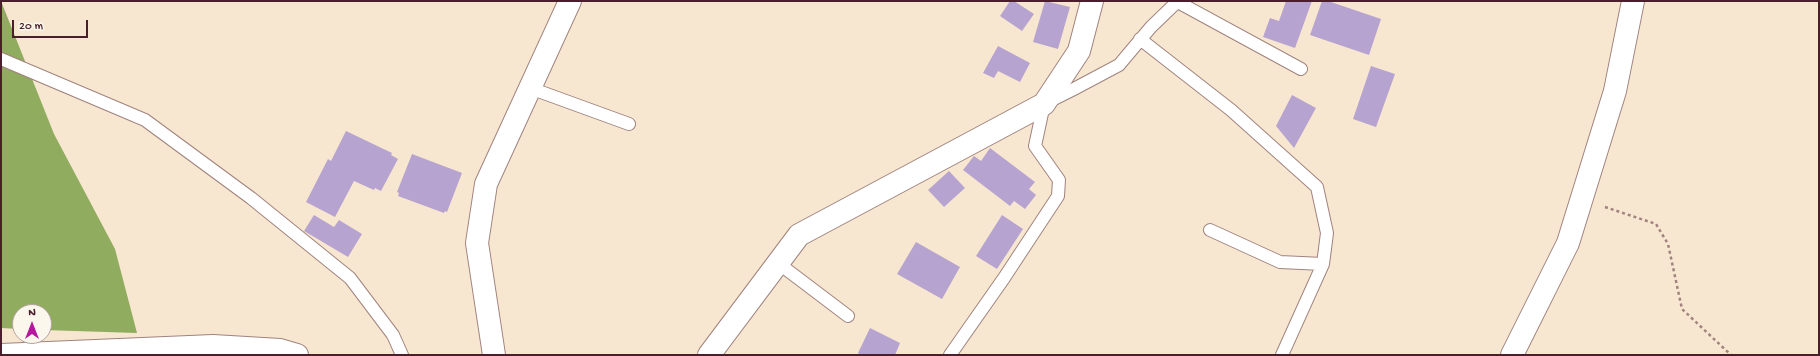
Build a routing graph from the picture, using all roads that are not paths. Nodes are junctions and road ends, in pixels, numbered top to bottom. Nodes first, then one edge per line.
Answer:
1 (570, 1) edge
2 (1092, 1) edge
3 (1177, 1) edge
4 (1633, 1) edge
5 (1140, 40) junction
6 (1, 59) edge
7 (1301, 69) dead end
8 (530, 88) junction
9 (1044, 104) junction
10 (630, 124) dead end
11 (1210, 230) dead end
12 (778, 263) junction
13 (1323, 264) junction
14 (848, 316) dead end
15 (1, 354) edge
16 (297, 355) edge
17 (402, 355) edge
18 (494, 355) edge
19 (709, 355) edge
20 (950, 355) edge
21 (1282, 355) edge
22 (1512, 355) edge

1 - 8 street
2 - 9 street
3 - 5 lane
3 - 7 lane
4 - 22 street
5 - 9 lane
5 - 13 lane
6 - 17 lane
8 - 10 lane
8 - 18 street
9 - 12 street
9 - 20 lane
11 - 13 lane
12 - 14 lane
12 - 19 street
13 - 21 lane
15 - 16 street

